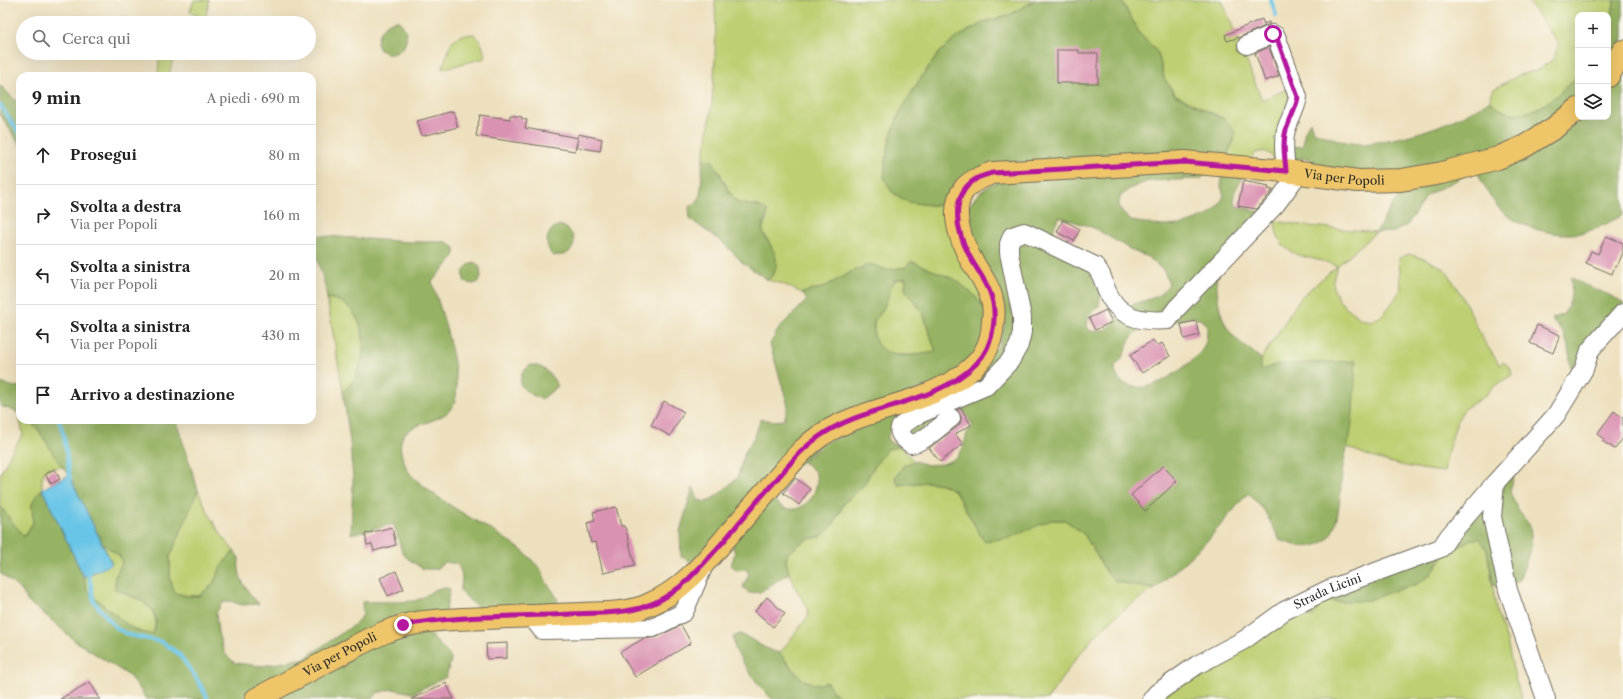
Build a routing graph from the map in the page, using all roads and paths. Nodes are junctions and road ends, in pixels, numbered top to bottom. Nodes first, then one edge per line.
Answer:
1 (1247, 45) dead end
2 (1623, 51) edge
3 (1611, 71) edge
4 (1575, 111) edge
5 (1292, 172) junction
6 (1623, 313) edge
7 (921, 405) junction
8 (950, 418) dead end
9 (1495, 483) junction
10 (256, 699) edge
11 (1152, 699) edge
12 (1546, 699) edge

1 - 5 street
2 - 3 main road
4 - 5 main road, Via per Popoli
5 - 7 main road, Via per Popoli
5 - 7 street
6 - 9 street, Strada Licini
7 - 8 street
7 - 10 main road, Via per Popoli
9 - 11 street, Strada Licini
9 - 12 street

